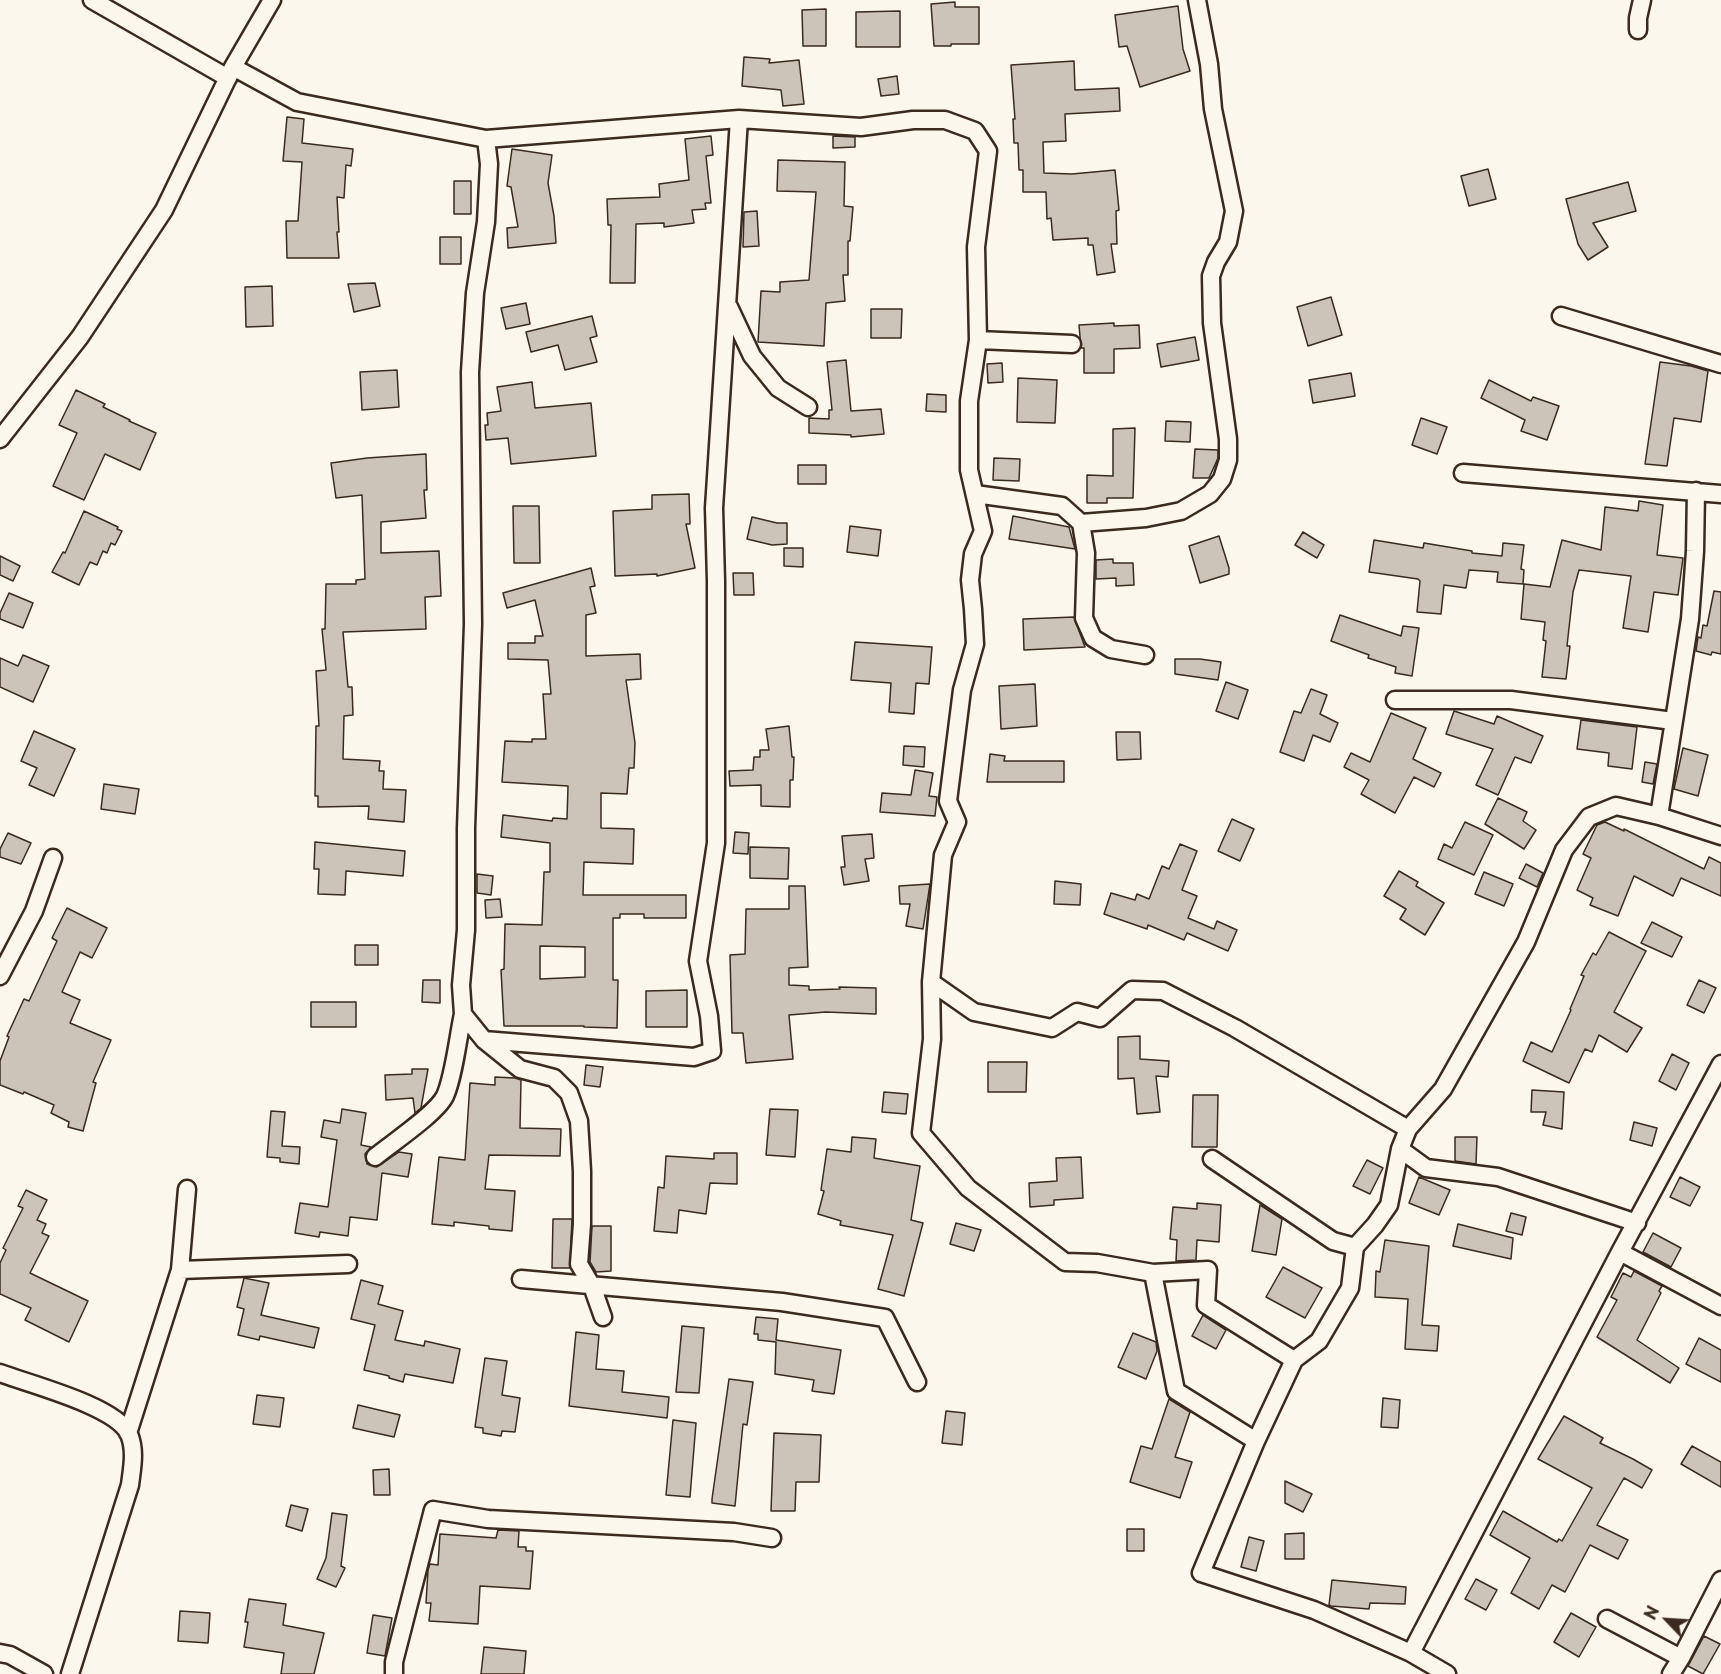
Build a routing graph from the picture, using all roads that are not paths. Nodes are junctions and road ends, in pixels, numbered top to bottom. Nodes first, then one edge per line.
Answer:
1 (92, 0) edge
2 (272, 0) edge
3 (1197, 0) edge
4 (1642, 0) edge
5 (1638, 30) dead end
6 (230, 72) junction
7 (739, 118) junction
8 (486, 139) junction
9 (726, 301) junction
10 (1561, 316) dead end
11 (978, 340) junction
12 (1072, 344) dead end
13 (1721, 364) edge
14 (808, 407) dead end
15 (0, 439) edge
16 (1463, 473) dead end
17 (1696, 491) junction
18 (975, 494) junction
19 (1721, 494) edge
20 (1081, 523) junction
21 (1145, 655) dead end
22 (1395, 700) dead end
23 (1674, 721) junction
24 (1659, 816) junction
25 (1721, 836) edge
26 (53, 858) dead end
27 (0, 976) edge
28 (931, 982) junction
29 (463, 1014) junction
30 (484, 1040) junction
31 (1721, 1064) edge
32 (1408, 1129) junction
33 (1400, 1149) junction
34 (375, 1156) dead end
35 (1212, 1160) dead end
36 (187, 1189) dead end
37 (1637, 1222) junction
38 (1355, 1247) junction
39 (1620, 1252) junction
40 (348, 1264) dead end
41 (180, 1270) junction
42 (1153, 1273) junction
43 (521, 1279) dead end
44 (592, 1286) junction
45 (1721, 1306) edge
46 (603, 1317) dead end
47 (1294, 1359) junction
48 (0, 1373) edge
49 (917, 1383) dead end
50 (128, 1433) junction
51 (1256, 1441) junction
52 (772, 1538) dead end
53 (1721, 1580) edge
54 (1607, 1619) dead end
55 (0, 1653) edge
56 (1411, 1653) junction
57 (1681, 1658) junction
58 (44, 1674) edge
59 (70, 1674) edge
60 (394, 1674) edge
61 (1447, 1674) edge
62 (1671, 1674) edge

1 - 6 street
2 - 6 street
3 - 20 street
4 - 5 street
6 - 8 street
6 - 15 street
7 - 8 street
7 - 9 street
7 - 11 street
8 - 29 street
9 - 14 street
9 - 30 street
10 - 13 street
11 - 12 street
11 - 18 street
16 - 17 street
17 - 19 street
17 - 23 street
18 - 20 street
18 - 28 street
20 - 21 street
22 - 23 street
23 - 24 street
24 - 25 street
24 - 32 street
26 - 27 street
28 - 32 street
28 - 42 street
29 - 30 street
29 - 34 street
30 - 44 street
31 - 37 street
32 - 33 street
33 - 37 street
33 - 38 street
35 - 38 street
36 - 41 street
37 - 39 street
38 - 47 street
39 - 45 street
39 - 56 street
40 - 41 street
41 - 50 street
42 - 47 street
42 - 51 street
43 - 44 street
44 - 46 street
44 - 49 street
47 - 51 street
48 - 50 street
50 - 59 street
51 - 56 street
52 - 60 street
53 - 57 street
54 - 57 street
55 - 58 street
56 - 61 street
57 - 62 street

